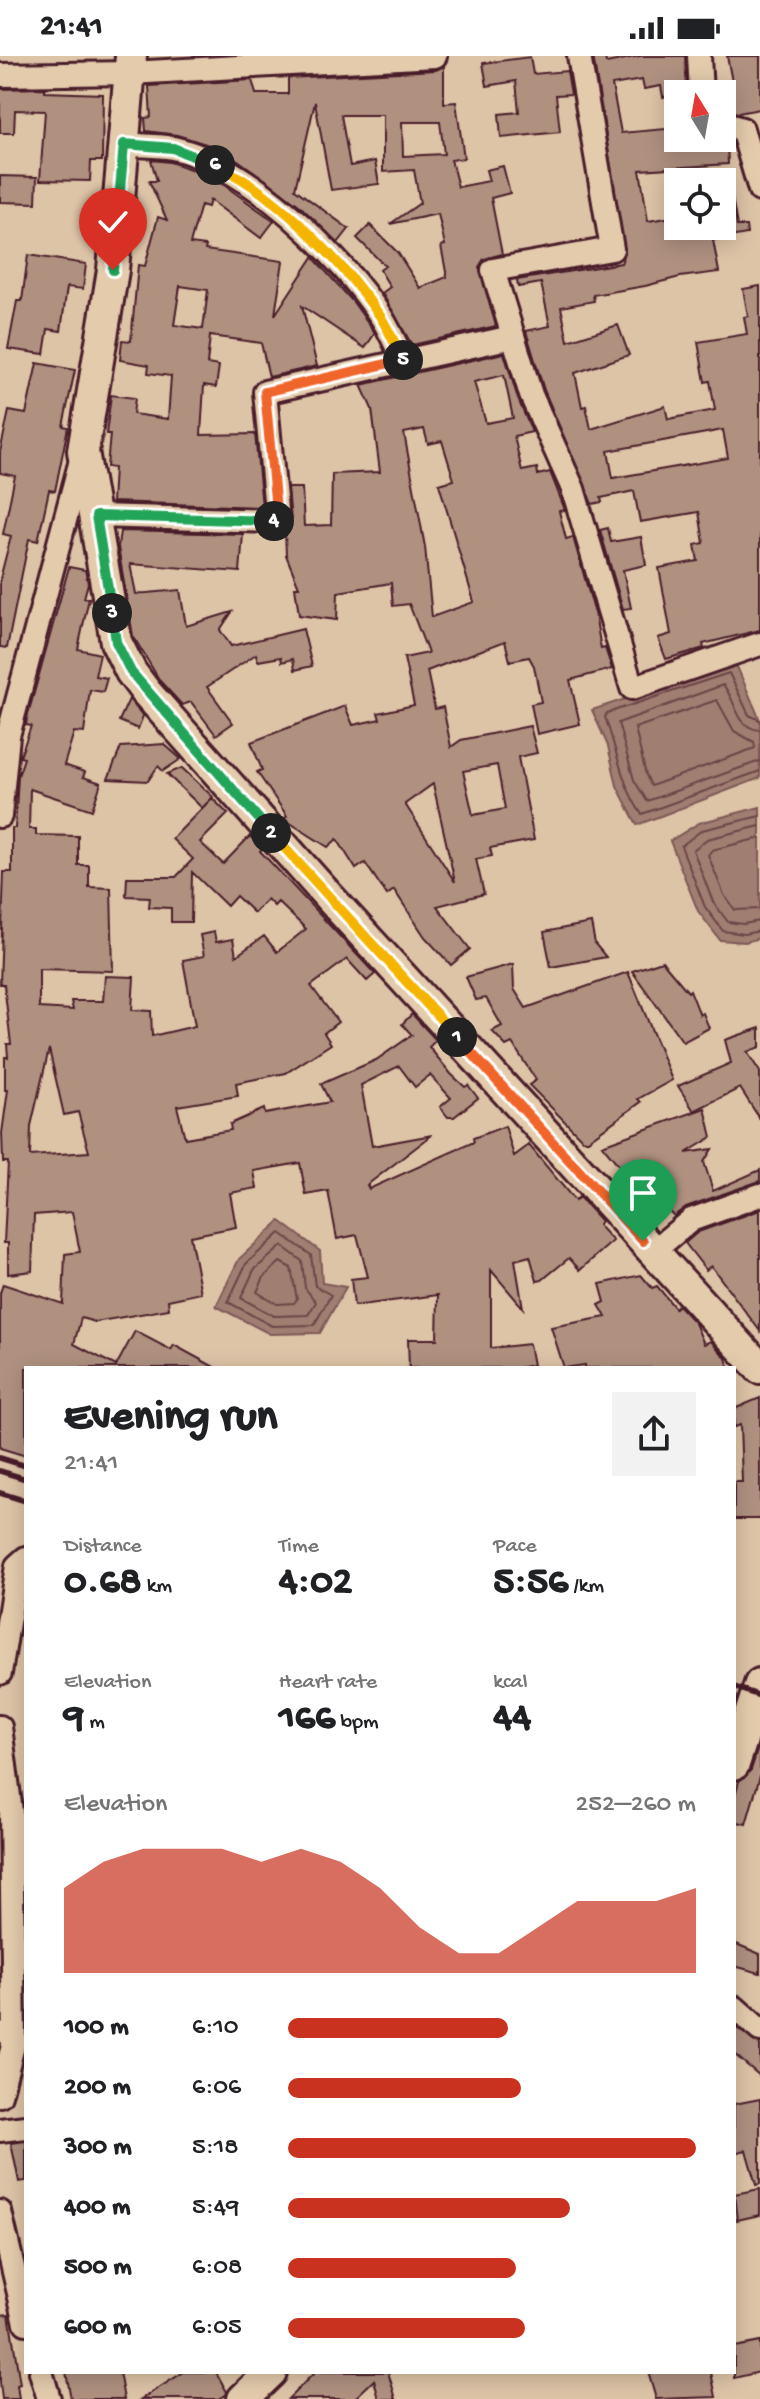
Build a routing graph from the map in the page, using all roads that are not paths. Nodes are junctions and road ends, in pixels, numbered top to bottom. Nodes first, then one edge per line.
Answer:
1 (435, 56) edge
2 (579, 56) edge
3 (699, 56) edge
4 (131, 65) edge
5 (0, 75) edge
6 (700, 80) edge
7 (736, 127) edge
8 (124, 144) junction
9 (760, 190) edge
10 (512, 337) junction
11 (404, 362) junction
12 (83, 451) junction
13 (96, 516) junction
14 (760, 644) edge
15 (0, 816) edge
16 (760, 1195) edge
17 (652, 1252) junction
18 (760, 1368) edge
19 (24, 1560) edge
20 (0, 1673) edge
21 (760, 1684) edge
22 (0, 1727) edge
23 (736, 1758) edge
24 (736, 2009) edge
25 (0, 2020) edge
26 (760, 2030) edge
27 (14, 2042) junction
28 (0, 2095) edge
29 (24, 2127) edge
30 (0, 2130) edge
31 (0, 2212) edge
32 (24, 2314) edge
33 (42, 2374) edge
34 (269, 2374) edge
35 (49, 2399) edge
36 (243, 2399) edge

1 - 4 street
2 - 10 street
3 - 6 street
4 - 5 street
4 - 8 street
7 - 9 street
8 - 11 street
8 - 12 street
10 - 11 street
10 - 14 street
11 - 13 street
12 - 13 street
12 - 15 street
13 - 17 street
16 - 17 street
17 - 18 street
19 - 20 street
21 - 23 street
22 - 27 street
24 - 26 street
25 - 27 street
27 - 28 street
29 - 30 street
31 - 32 street
33 - 35 street
34 - 36 street

